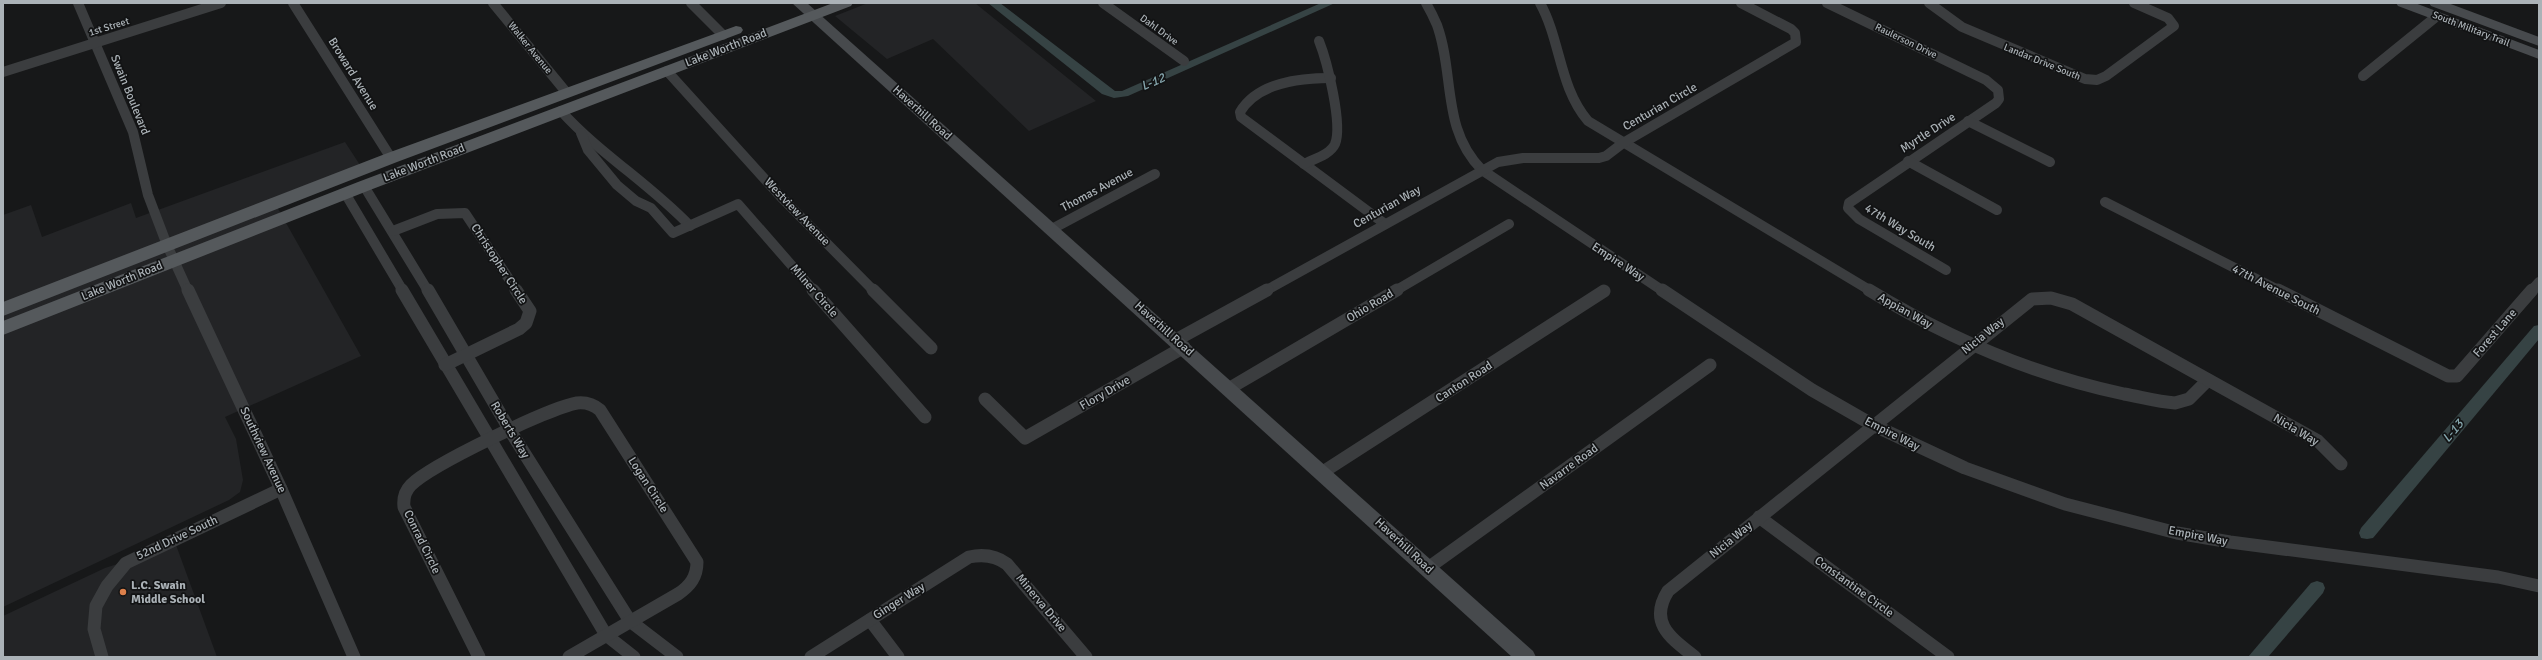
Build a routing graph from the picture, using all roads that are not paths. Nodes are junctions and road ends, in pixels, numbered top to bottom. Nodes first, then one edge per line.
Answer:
1 (78, 3) edge
2 (221, 3) edge
3 (293, 3) edge
4 (493, 3) edge
5 (691, 3) edge
6 (846, 3) edge
7 (1103, 3) edge
8 (1426, 3) edge
9 (1540, 3) edge
10 (1741, 3) edge
11 (1827, 3) edge
12 (1929, 3) edge
13 (2134, 3) edge
14 (2403, 3) edge
15 (805, 7) edge
16 (2436, 10) edge
17 (723, 35) junction
18 (1319, 41) dead end
19 (95, 42) junction
20 (2539, 42) edge
21 (2539, 55) edge
22 (1184, 61) dead end
23 (667, 70) junction
24 (3, 72) edge
25 (2363, 76) dead end
26 (1331, 78) junction
27 (1986, 80) joint
28 (566, 92) junction
29 (561, 111) junction
30 (1968, 121) junction
31 (518, 128) junction
32 (581, 133) junction
33 (1623, 143) junction
34 (391, 158) junction
35 (1908, 161) junction
36 (2050, 162) dead end
37 (1304, 164) junction
38 (1482, 170) junction
39 (1155, 174) dead end
40 (364, 186) junction
41 (345, 194) junction
42 (1849, 202) joint
43 (2105, 202) dead end
44 (1997, 210) dead end
45 (1385, 224) junction
46 (1509, 224) dead end
47 (690, 226) junction
48 (1052, 229) junction
49 (393, 231) junction
50 (167, 244) junction
51 (174, 261) junction
52 (1946, 270) dead end
53 (2539, 282) edge
54 (1604, 291) dead end
55 (3, 308) edge
56 (3, 328) edge
57 (1180, 343) junction
58 (1973, 345) junction
59 (931, 348) dead end
60 (466, 356) junction
61 (444, 365) junction
62 (1710, 365) dead end
63 (2448, 376) joint
64 (2208, 380) junction
65 (1230, 388) junction
66 (985, 399) dead end
67 (925, 417) dead end
68 (1873, 425) junction
69 (511, 432) junction
70 (491, 442) junction
71 (2342, 464) dead end
72 (1323, 472) junction
73 (281, 489) junction
74 (1759, 517) junction
75 (990, 555) joint
76 (1428, 568) junction
77 (2539, 586) edge
78 (870, 620) junction
79 (630, 621) junction
80 (606, 635) junction
81 (102, 657) edge
82 (354, 657) edge
83 (479, 657) edge
84 (569, 657) edge
85 (634, 657) edge
86 (677, 657) edge
87 (812, 657) edge
88 (898, 657) edge
89 (1086, 657) edge
90 (1526, 657) edge
91 (1695, 657) edge
92 (1948, 657) edge

1 - 19 street, Swain Boulevard
2 - 19 street, 1st Street
3 - 34 street, Broward Avenue
4 - 28 street, Walker Avenue
5 - 17 street
6 - 15 main road, Lake Worth Road
7 - 22 street, Dahl Drive
8 - 38 street, Empire Way
9 - 33 street, Centurian Circle
10 - 33 street, Centurian Circle
11 - 27 street, Raulerson Drive
12 - 13 street, Landar Drive South
14 - 16 street, South Military Trail
15 - 17 main road, Lake Worth Road
15 - 23 main road, Lake Worth Road
15 - 48 street, Haverhill Road
16 - 20 street, South Military Trail
16 - 21 street, South Military Trail
16 - 25 street
17 - 28 main road, Lake Worth Road
18 - 26 street
19 - 24 street, 1st Street
19 - 50 street, Swain Boulevard
23 - 29 main road, Lake Worth Road
23 - 59 street, Westview Avenue
26 - 37 street
26 - 37 street
27 - 30 street, Myrtle Drive
28 - 31 main road
28 - 34 main road, Lake Worth Road
29 - 31 main road, Lake Worth Road
29 - 32 street, Milner Circle
30 - 35 street, Myrtle Drive
30 - 36 street
31 - 40 main road, Lake Worth Road
32 - 47 street, Milner Circle
32 - 47 street, Milner Circle
33 - 38 street, Centurian Way
33 - 58 street, Appian Way
34 - 50 main road, Lake Worth Road
35 - 42 street, Myrtle Drive
35 - 44 street
37 - 45 street
38 - 45 street, Centurian Way
38 - 68 street, Empire Way
39 - 48 street, Thomas Avenue
40 - 41 main road, Lake Worth Road
40 - 49 street, Roberts Way
41 - 51 main road, Lake Worth Road
41 - 61 street, Roberts Way
42 - 52 street, 47th Way South
43 - 63 street, 47th Avenue South
45 - 57 street, Centurian Way
46 - 65 street, Ohio Road
47 - 67 street, Milner Circle
48 - 57 street, Haverhill Road
49 - 60 street, Roberts Way
49 - 60 street, Christopher Circle
50 - 51 street, Southview Avenue
50 - 55 main road, Lake Worth Road
51 - 56 main road, Lake Worth Road
51 - 73 street, Southview Avenue
53 - 63 street, Forest Lane
54 - 72 street, Canton Road
57 - 65 street, Haverhill Road
57 - 66 street, Flory Drive
58 - 64 street, Appian Way
58 - 64 street, Nicia Way
58 - 68 street, Nicia Way
60 - 61 street, Christopher Circle
60 - 69 street, Roberts Way
61 - 70 street, Roberts Way
62 - 76 street, Navarre Road
64 - 71 street, Nicia Way
65 - 72 street, Haverhill Road
68 - 74 street, Nicia Way
68 - 77 street, Empire Way
69 - 70 street, Conrad Circle
69 - 79 street, Roberts Way
69 - 79 street, Logan Circle
70 - 80 street, Roberts Way
70 - 83 street, Conrad Circle
72 - 76 street, Haverhill Road
73 - 81 street, 52nd Drive South
73 - 82 street, Southview Avenue
74 - 91 street, Nicia Way
74 - 92 street, Constantine Circle
75 - 78 street, Ginger Way
75 - 89 street, Minerva Drive
76 - 90 street, Haverhill Road
78 - 87 street, Ginger Way
78 - 88 street
79 - 80 street
79 - 86 street, Roberts Way
80 - 84 street
80 - 85 street, Roberts Way

